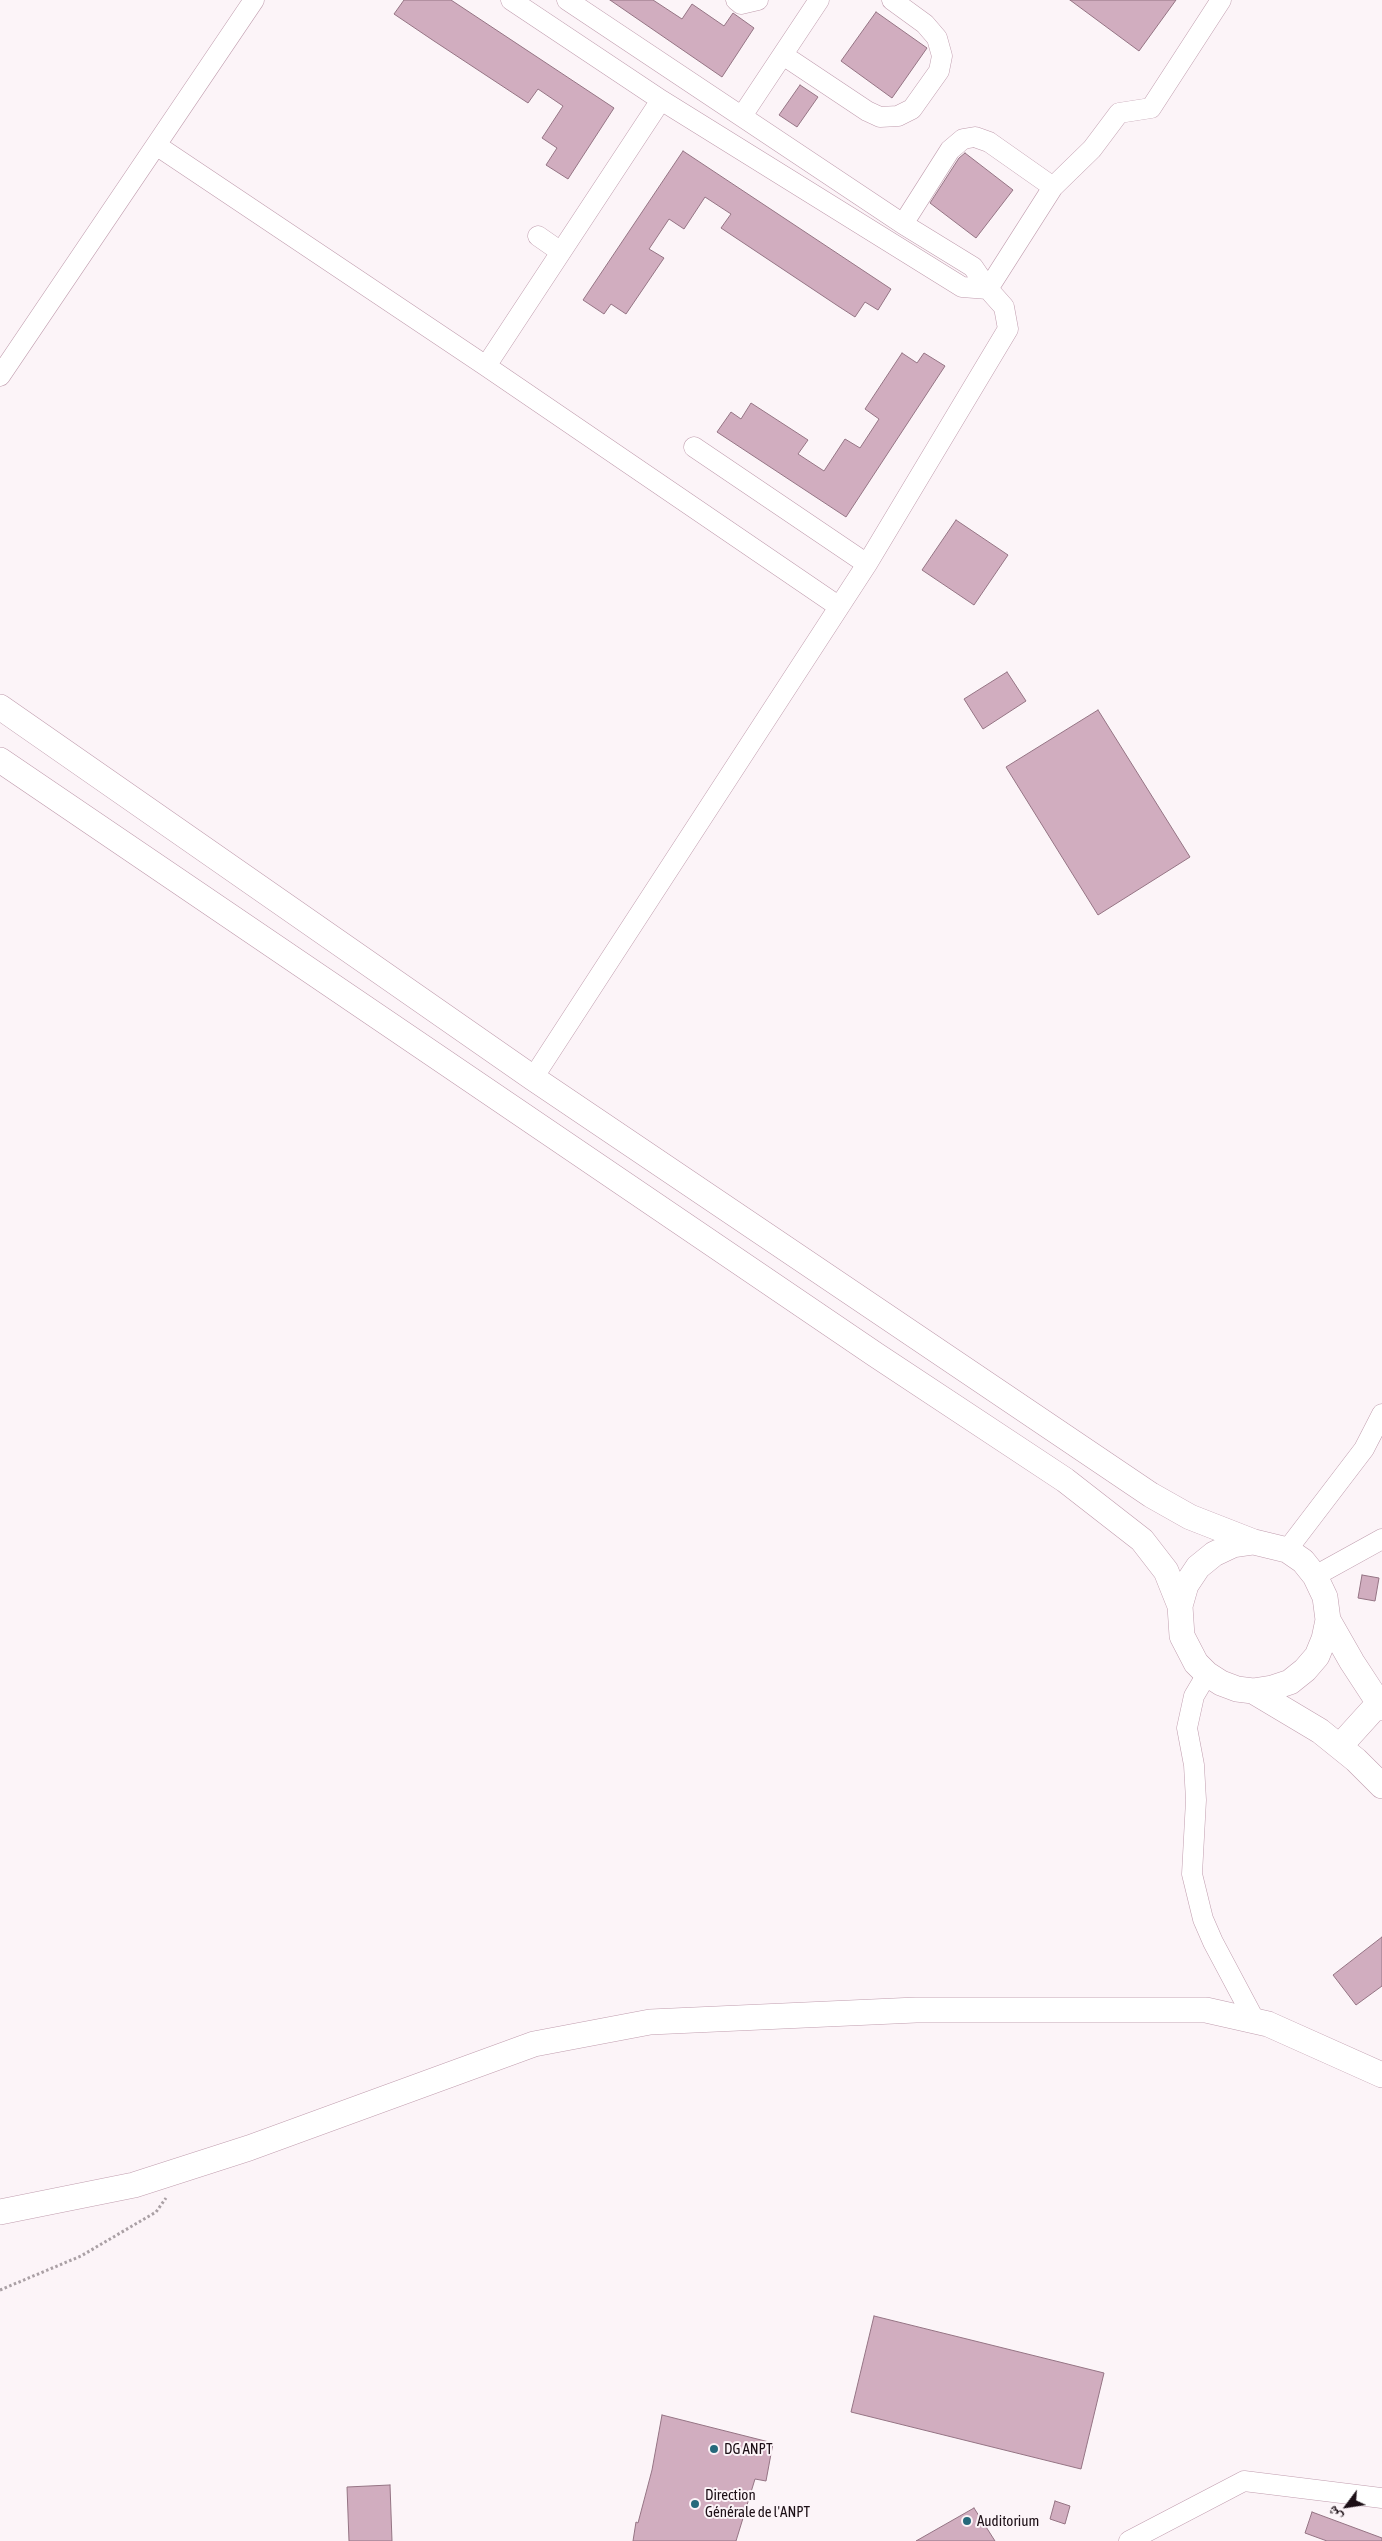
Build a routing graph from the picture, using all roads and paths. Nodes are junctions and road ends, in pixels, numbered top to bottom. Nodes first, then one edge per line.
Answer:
1 (254, 0) edge
2 (511, 0) edge
3 (567, 0) edge
4 (736, 0) edge
5 (758, 0) edge
6 (819, 0) edge
7 (892, 0) edge
8 (1221, 0) edge
9 (783, 55) junction
10 (661, 100) junction
11 (742, 116) junction
12 (156, 145) junction
13 (1053, 187) junction
14 (903, 224) junction
15 (538, 236) dead end
16 (561, 252) junction
17 (988, 289) junction
18 (486, 366) junction
19 (0, 376) edge
20 (694, 447) dead end
21 (867, 564) junction
22 (838, 606) junction
23 (0, 707) edge
24 (0, 760) edge
25 (533, 1078) junction
26 (1382, 1414) edge
27 (1151, 1495) junction
28 (1128, 1528) junction
29 (1382, 1539) edge
30 (1254, 1542) junction
31 (1287, 1550) junction
32 (1315, 1576) junction
33 (1180, 1606) junction
34 (1328, 1620) junction
35 (1207, 1674) junction
36 (1254, 1691) junction
37 (1380, 1705) edge
38 (1340, 1746) junction
39 (1382, 1786) edge
40 (1255, 2021) junction
41 (1382, 2075) edge
42 (162, 2176) junction
43 (0, 2212) edge
44 (0, 2290) edge
45 (1382, 2498) edge
46 (1129, 2541) edge

1 - 12 street
2 - 10 street
3 - 11 street
4 - 5 street
6 - 9 street
7 - 9 street
8 - 13 street
9 - 11 street
10 - 16 street
10 - 17 street
11 - 14 street
12 - 18 street
12 - 19 street
13 - 14 street
13 - 17 street
14 - 17 street
15 - 16 street
16 - 18 street
17 - 21 street
18 - 22 street
20 - 21 street
21 - 22 street
22 - 25 street
23 - 25 main road
24 - 28 main road
25 - 27 main road
26 - 31 street
27 - 28 main road
27 - 30 main road
28 - 33 main road
29 - 32 street
30 - 31 main road
30 - 33 main road
31 - 32 main road
32 - 34 main road
33 - 35 main road
34 - 36 main road
34 - 37 main road
35 - 36 main road
35 - 40 street
36 - 38 main road
37 - 38 main road
38 - 39 main road
40 - 41 main road
40 - 42 main road
42 - 43 main road
42 - 44 path
45 - 46 street

